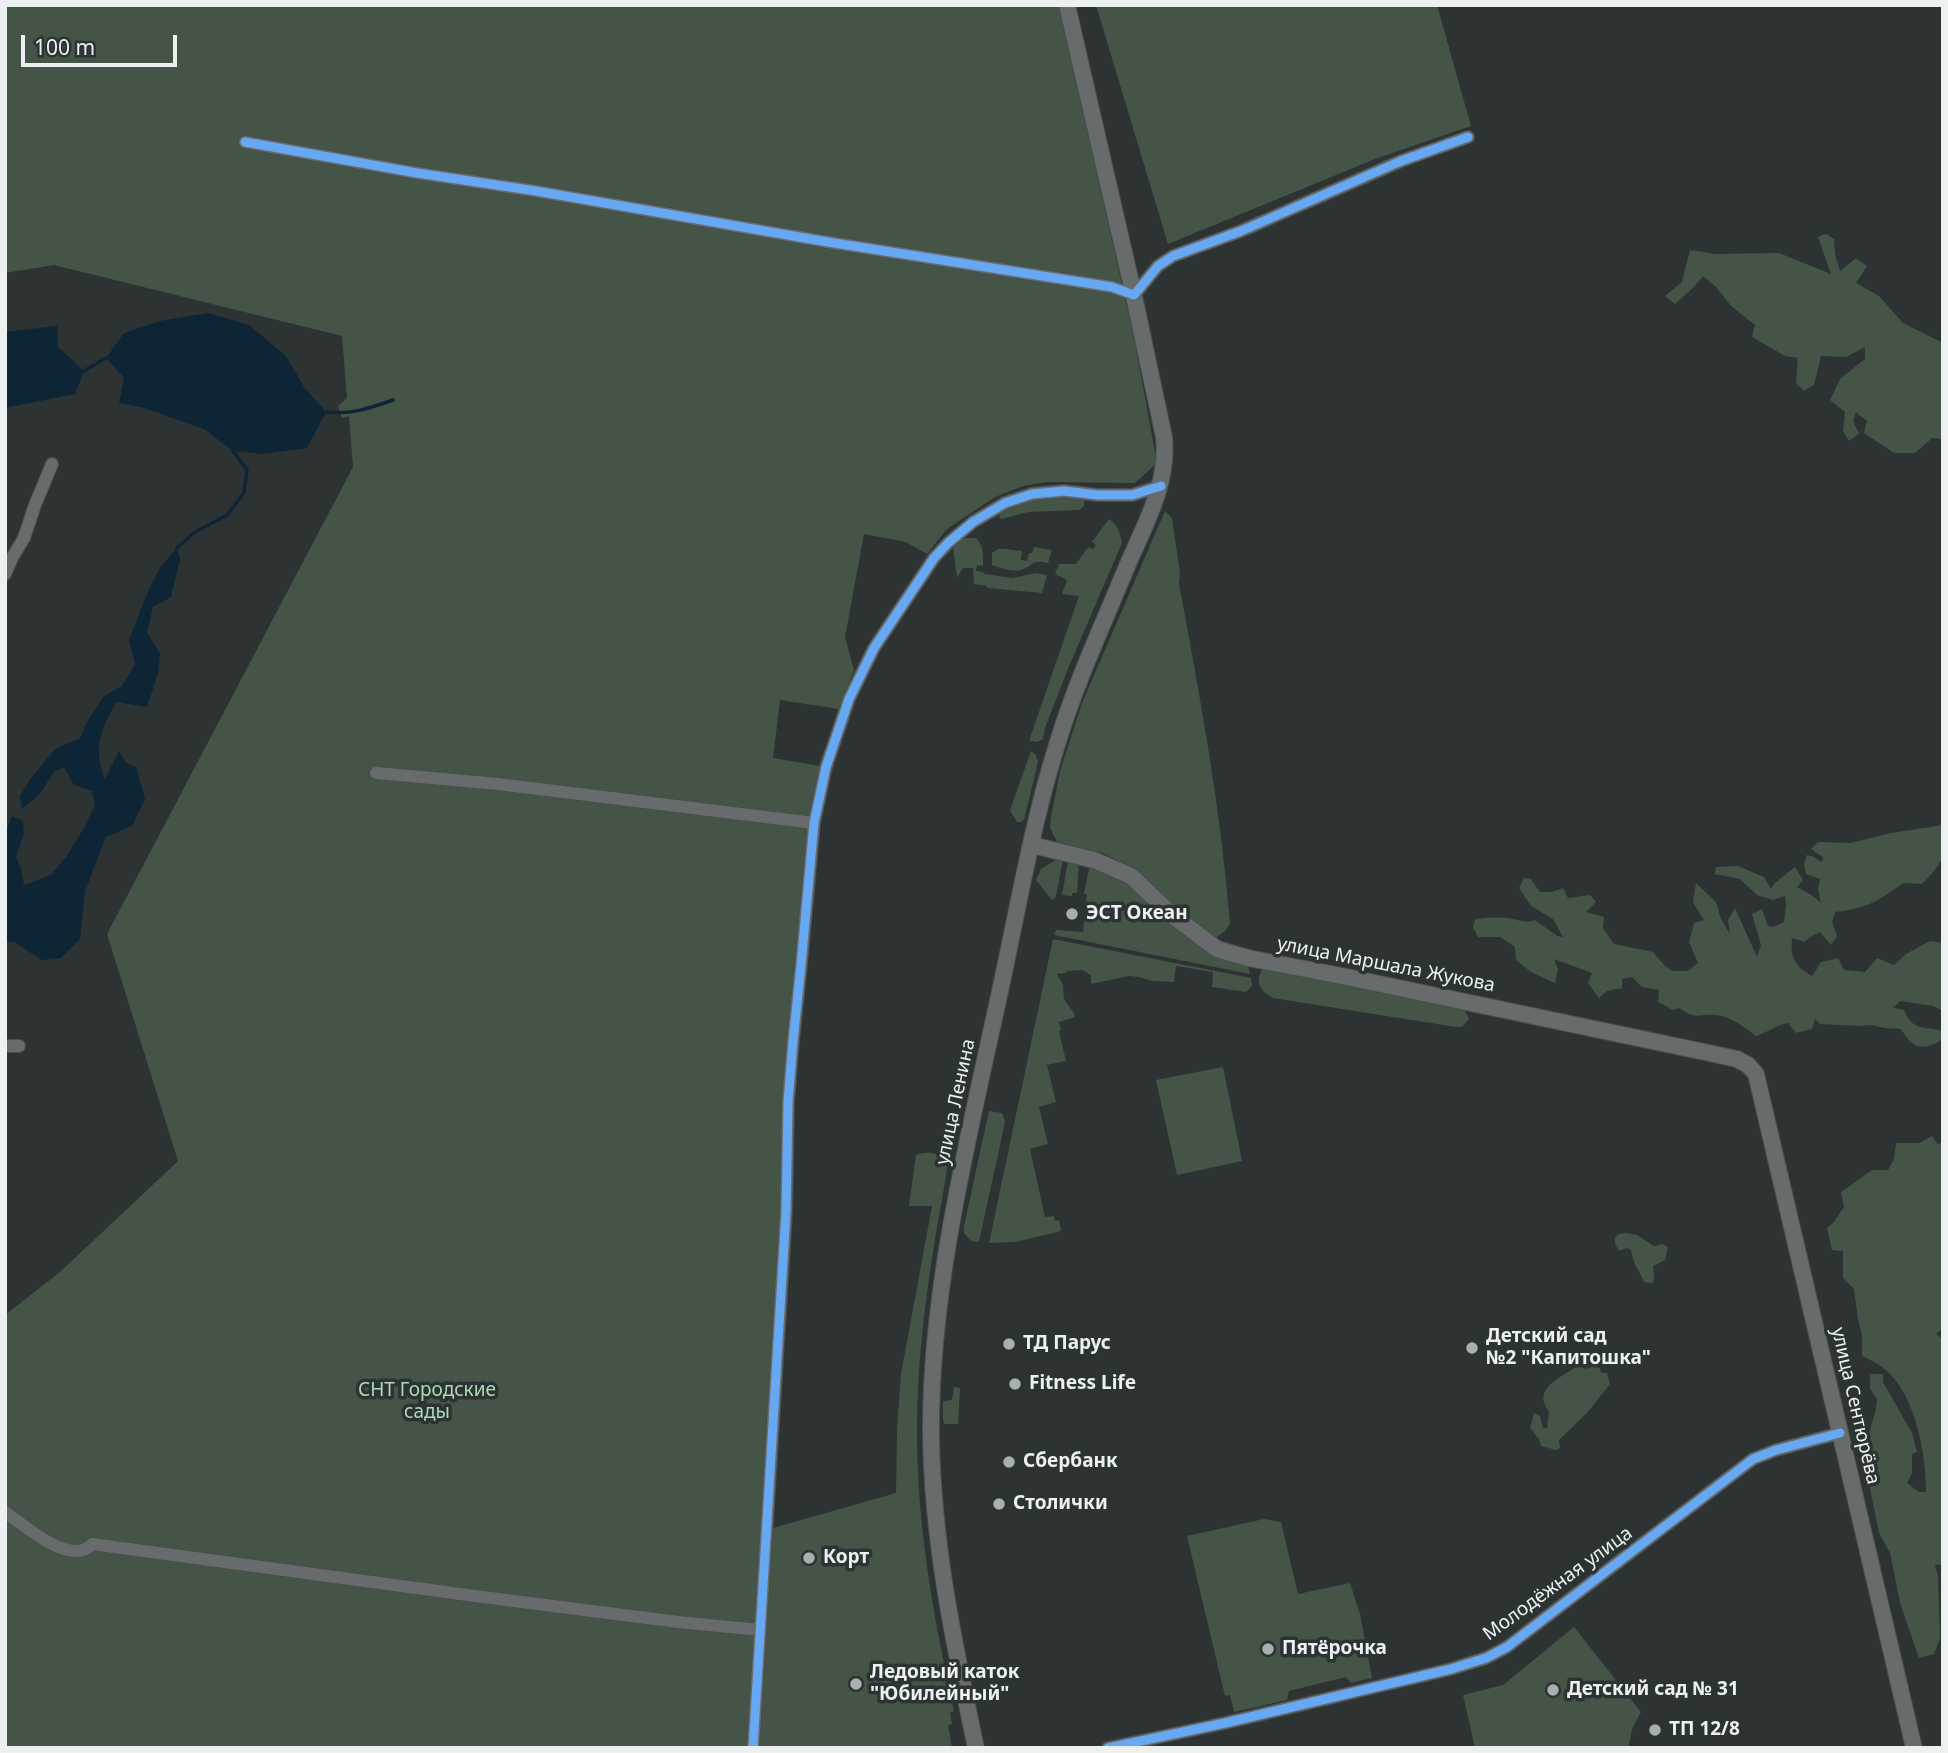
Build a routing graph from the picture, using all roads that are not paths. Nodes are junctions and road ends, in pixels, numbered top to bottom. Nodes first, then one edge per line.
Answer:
1 (1067, 5) edge
2 (1468, 137) dead end
3 (245, 142) dead end
4 (1134, 295) junction
5 (52, 464) dead end
6 (1161, 486) junction
7 (5, 574) edge
8 (376, 773) dead end
9 (814, 823) junction
10 (1032, 845) junction
11 (1756, 1074) joint
12 (1840, 1433) junction
13 (5, 1512) edge
14 (760, 1630) junction
15 (752, 1748) edge
16 (976, 1748) edge
17 (1108, 1748) edge
18 (1914, 1748) edge

1 - 4 main road, улица Ленина
2 - 4 street
3 - 4 street
4 - 6 main road, улица Ленина
5 - 7 street
6 - 9 street
6 - 10 main road, улица Ленина
8 - 9 street
9 - 14 street
10 - 11 main road, улица Маршала Жукова
10 - 16 main road, улица Ленина
11 - 12 main road, улица Сентюрёва
12 - 17 street, Молодёжная улица
12 - 18 main road, улица Сентюрёва
13 - 14 street
14 - 15 street

